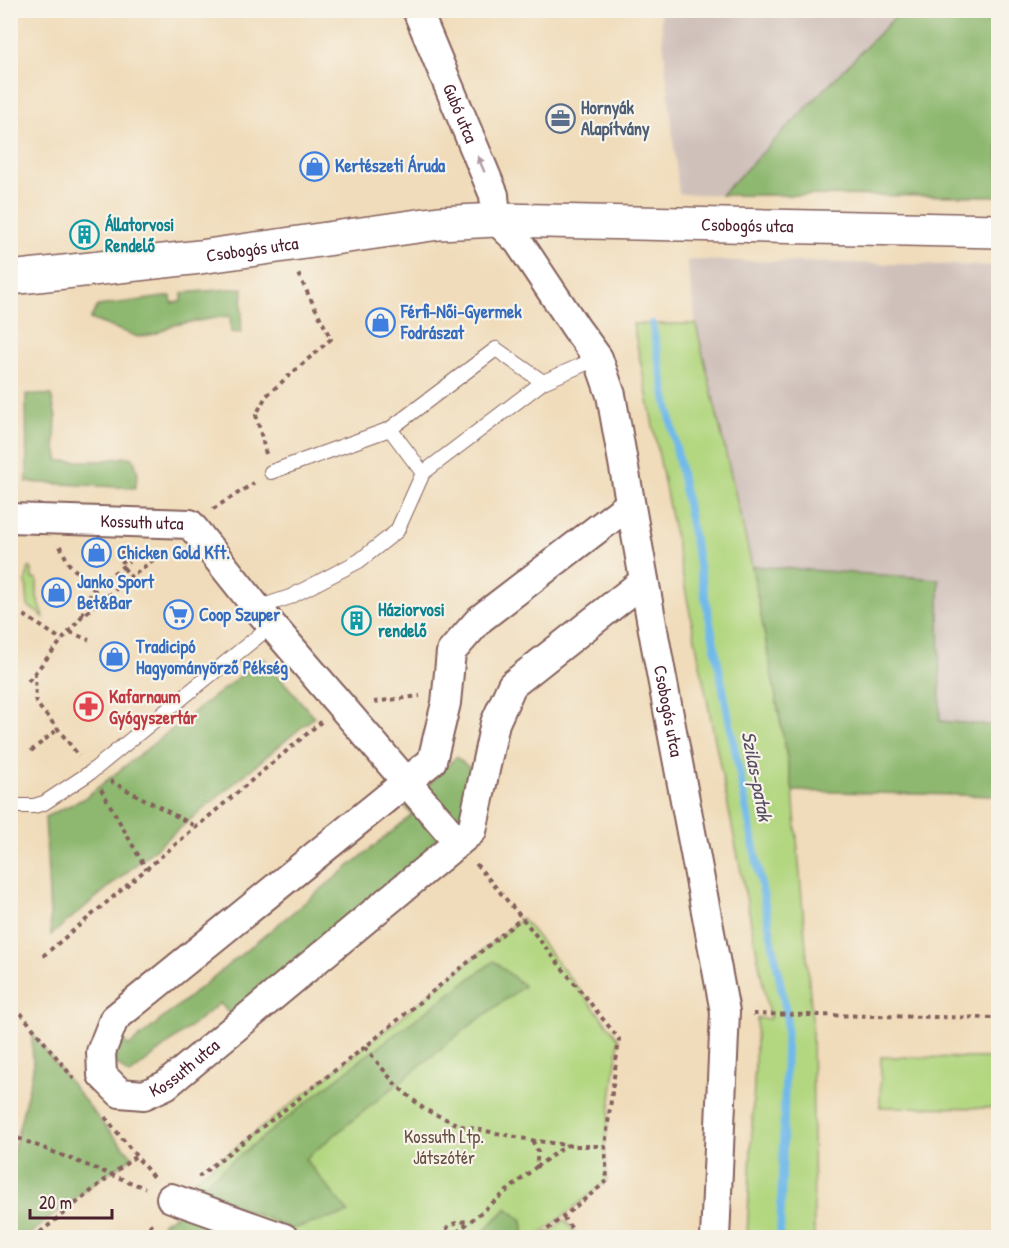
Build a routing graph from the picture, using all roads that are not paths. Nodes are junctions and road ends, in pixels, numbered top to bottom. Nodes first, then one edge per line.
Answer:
1 (417, 10) edge
2 (496, 220) junction
3 (999, 231) edge
4 (10, 278) edge
5 (598, 358) junction
6 (543, 382) junction
7 (390, 429) junction
8 (270, 472) road end
9 (423, 473) junction
10 (630, 504) junction
11 (10, 518) edge
12 (644, 581) junction
13 (264, 617) junction
14 (407, 781) junction
15 (10, 806) edge
16 (458, 842) junction
17 (171, 1198) road end
18 (284, 1238) edge
19 (715, 1238) edge

2 -> 1 street, Gubó utca
2 - 3 street, Csobogós utca
2 - 4 street, Csobogós utca
2 - 5 street, Csobogós utca
5 - 6 lane
5 - 10 street, Csobogós utca
6 - 7 lane
6 - 9 lane
7 - 8 lane
7 - 9 lane
9 - 13 lane
10 - 12 street, Csobogós utca
10 - 14 street
11 - 13 street, Kossuth utca
12 - 16 street
12 - 19 street, Csobogós utca
13 - 14 street, Kossuth utca
13 - 15 lane
14 - 16 street, Kossuth utca
14 - 16 street, Kossuth utca
17 - 18 street

